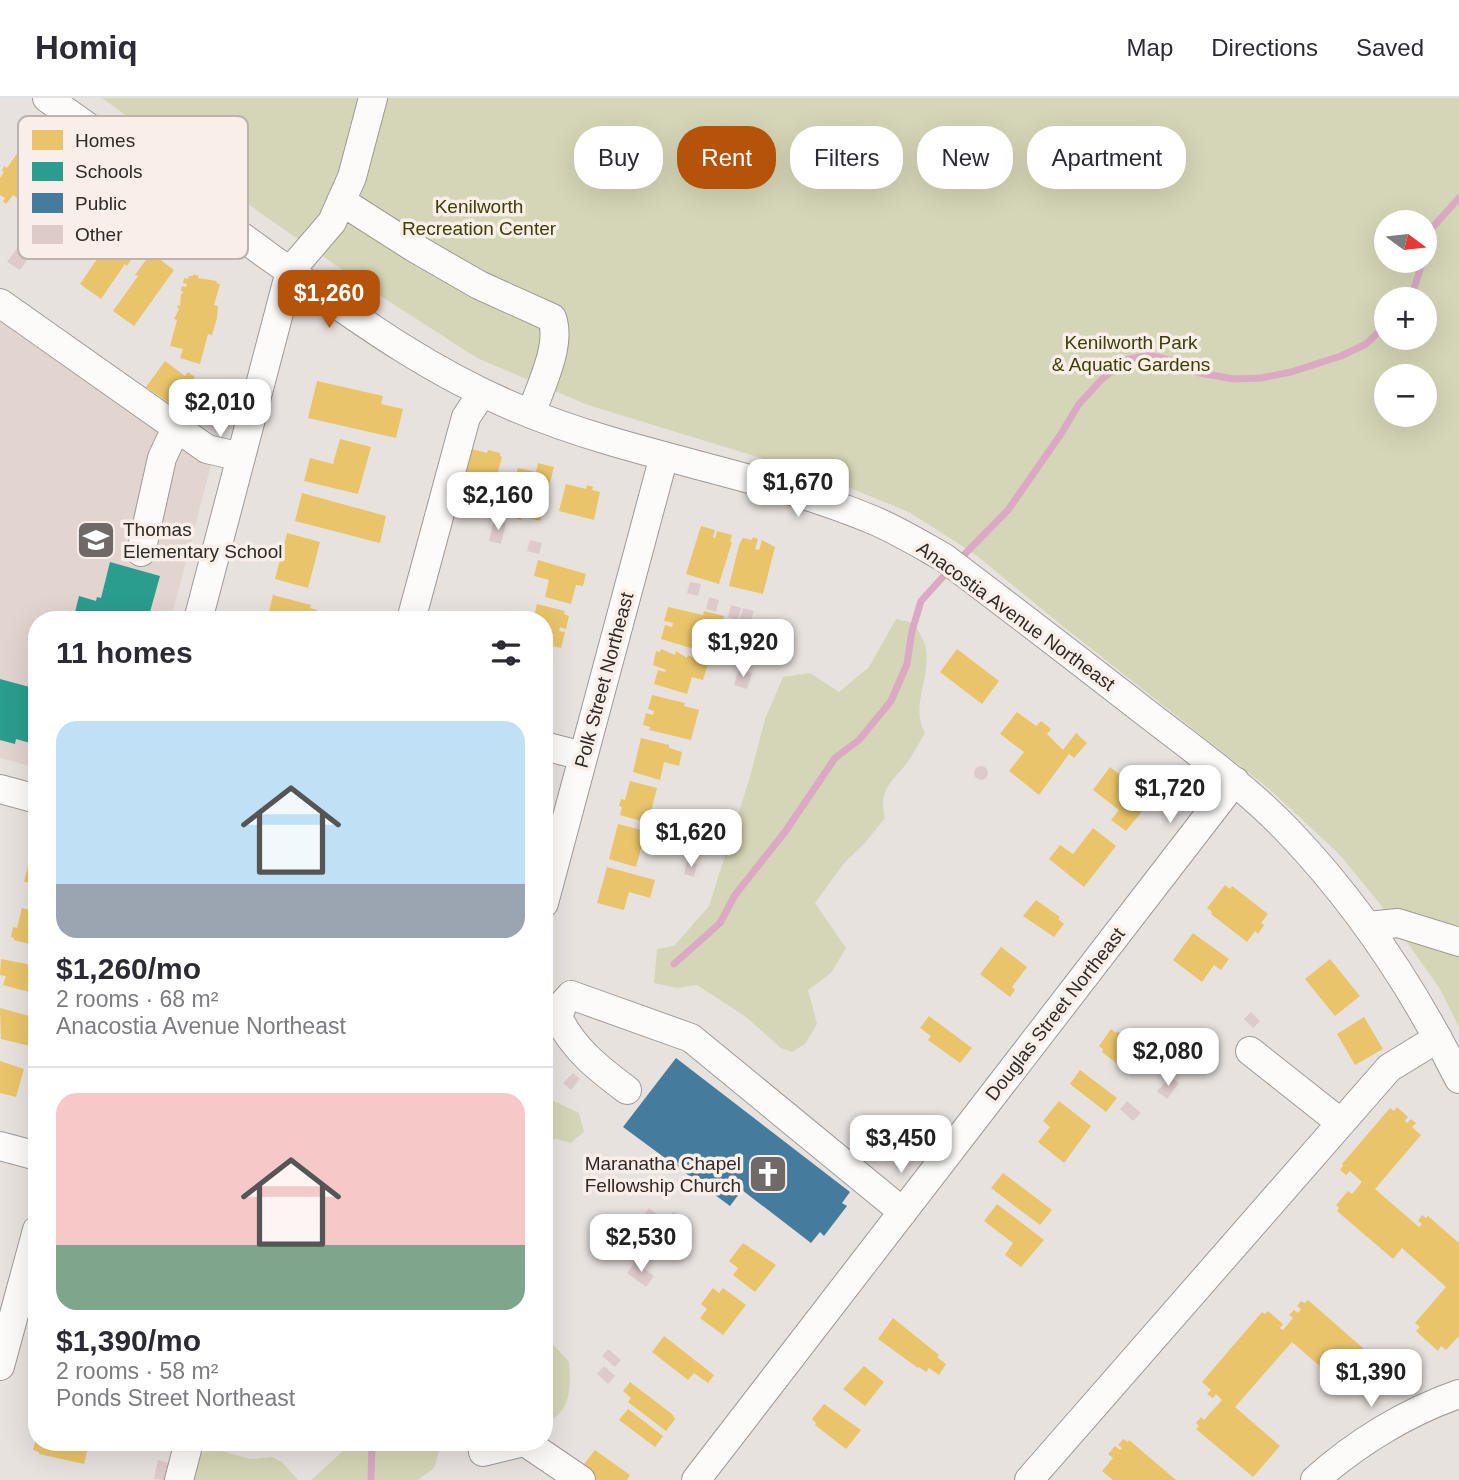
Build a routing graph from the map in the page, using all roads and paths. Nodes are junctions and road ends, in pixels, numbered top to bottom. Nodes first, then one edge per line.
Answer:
1 (47, 98) edge
2 (373, 98) edge
3 (72, 116) edge
4 (341, 201) junction
5 (248, 241) edge
6 (290, 271) junction
7 (0, 303) edge
8 (482, 393) junction
9 (531, 414) junction
10 (176, 428) junction
11 (664, 456) junction
12 (241, 457) junction
13 (141, 552) dead end
14 (200, 611) edge
15 (413, 611) edge
16 (553, 748) edge
17 (583, 756) junction
18 (1235, 781) junction
19 (0, 789) edge
20 (28, 797) edge
21 (553, 869) edge
22 (1368, 926) junction
23 (1459, 942) edge
24 (1438, 1038) junction
25 (1250, 1051) dead end
26 (1459, 1079) edge
27 (627, 1090) dead end
28 (1341, 1123) junction
29 (0, 1146) edge
30 (28, 1154) edge
31 (903, 1212) junction
32 (28, 1263) edge
33 (0, 1366) edge
34 (1459, 1394) edge
35 (187, 1451) edge
36 (488, 1451) edge
37 (538, 1451) edge
38 (484, 1452) dead end
39 (179, 1480) edge
40 (581, 1480) edge
41 (696, 1480) edge
42 (1029, 1480) edge
43 (1315, 1480) edge

1 - 3 street, Anacostia Avenue Northeast
2 - 4 street
4 - 6 street
4 - 9 street
5 - 6 street, Anacostia Avenue Northeast
6 - 8 street, Anacostia Avenue Northeast
6 - 12 street
7 - 10 street
8 - 9 street, Anacostia Avenue Northeast
8 - 15 street
9 - 11 street, Anacostia Avenue Northeast
10 - 12 street
10 - 13 street
11 - 17 street, Polk Street Northeast
11 - 18 street, Anacostia Avenue Northeast
12 - 14 street
16 - 17 street
17 - 21 street, Polk Street Northeast
18 - 22 street, Anacostia Avenue Northeast
18 - 31 street, Douglas Street Northeast
19 - 20 street
22 - 23 street
22 - 24 street, Anacostia Avenue Northeast
24 - 26 street, Anacostia Avenue Northeast
24 - 28 street
25 - 28 street
27 - 31 street
28 - 42 street
29 - 30 street
31 - 41 street, Douglas Street Northeast
32 - 33 street
34 - 43 street
35 - 39 street
36 - 38 street
37 - 40 street

